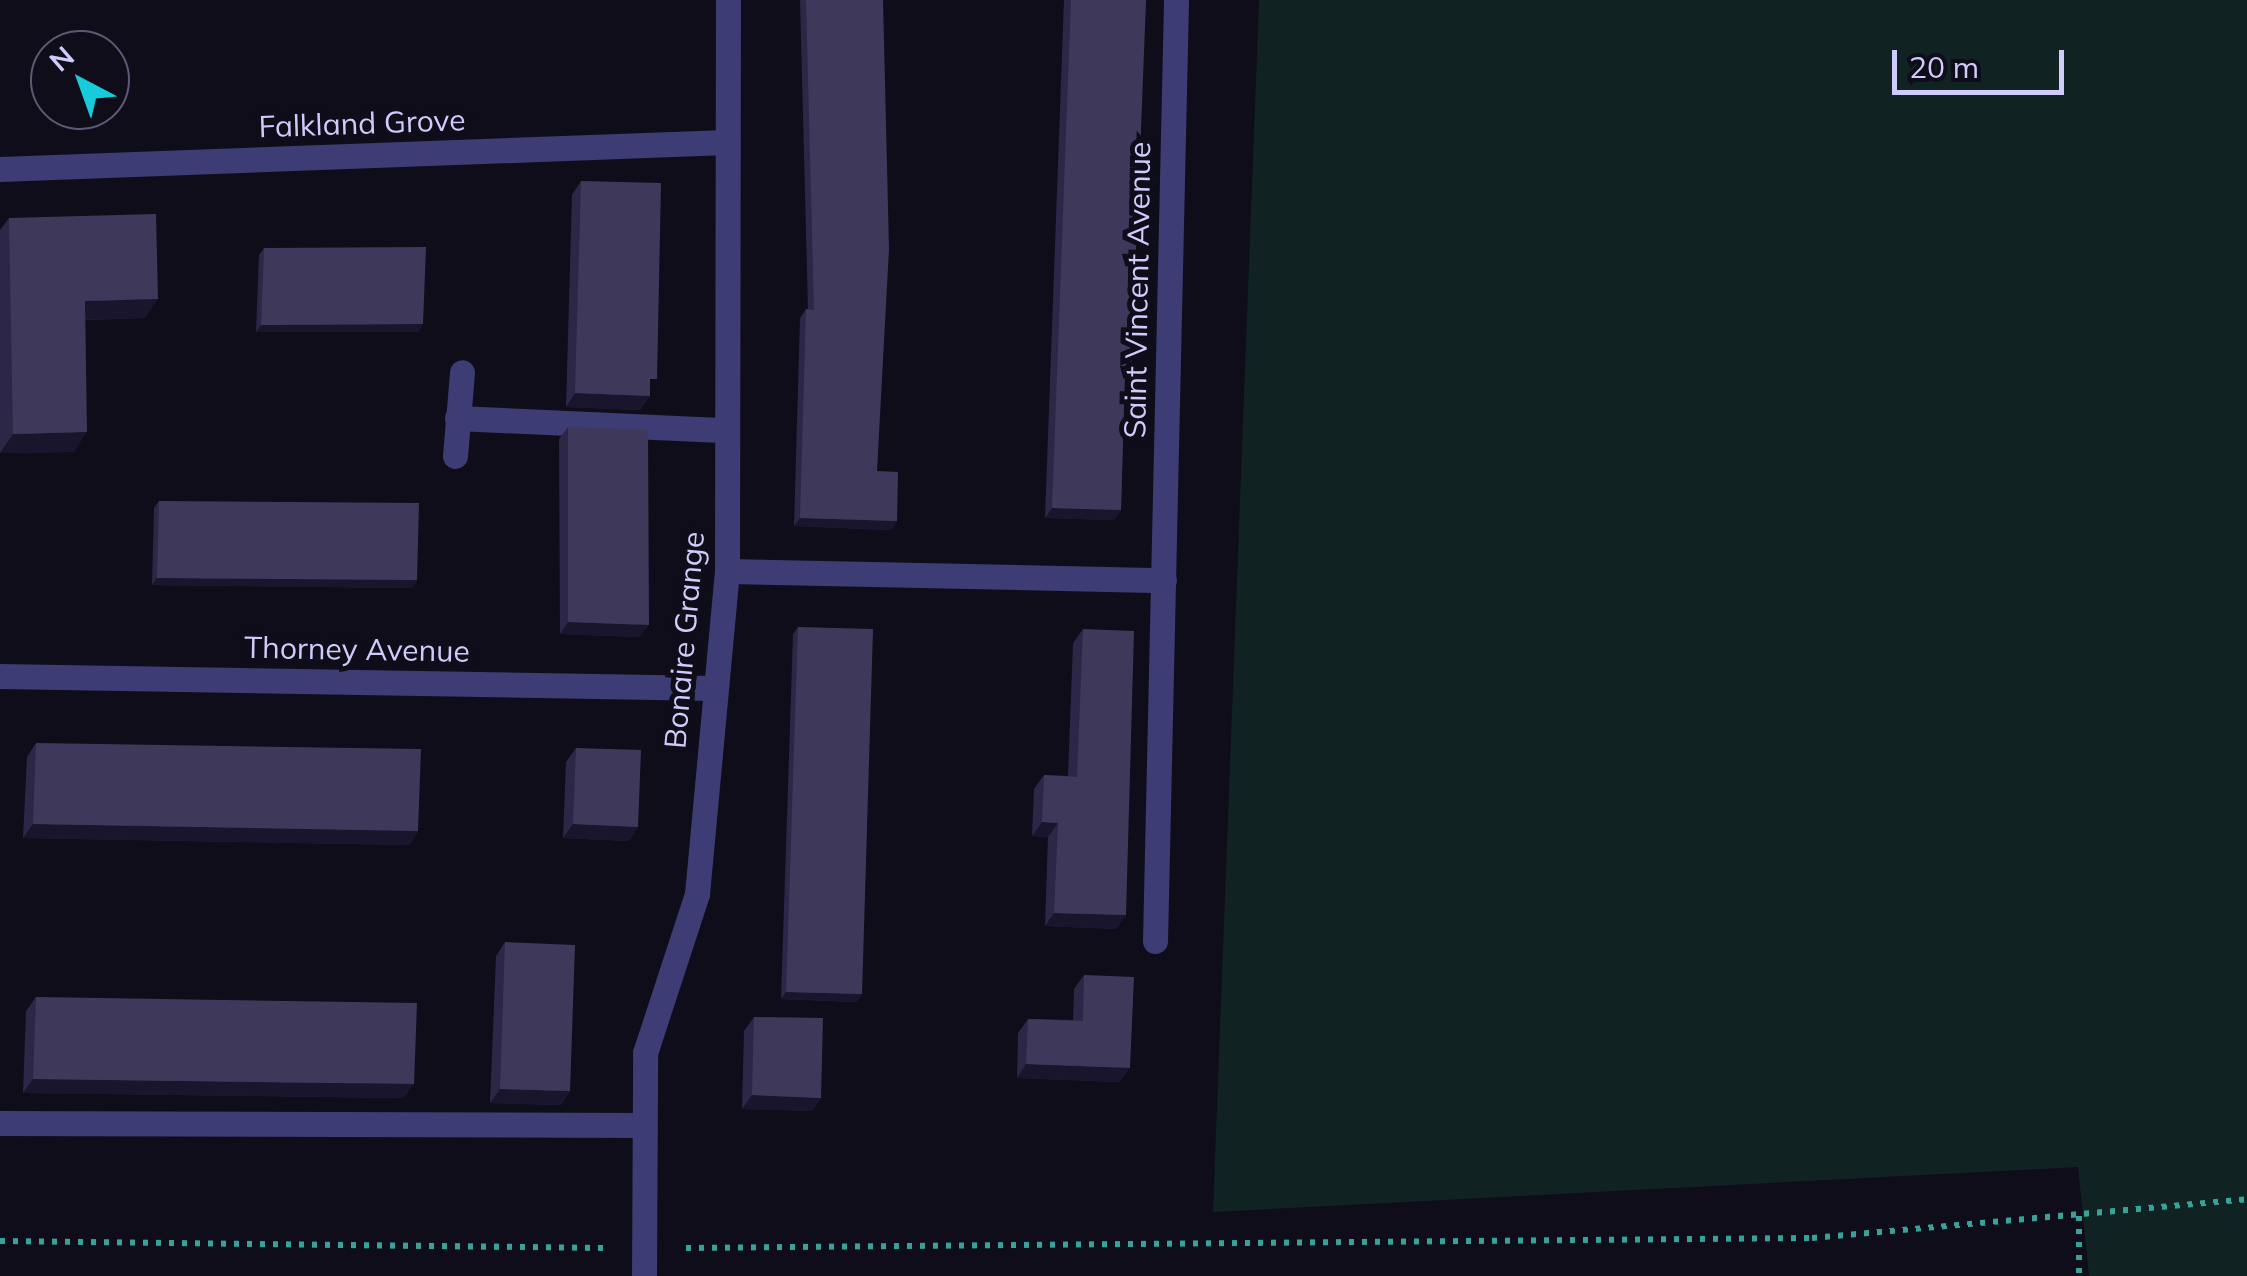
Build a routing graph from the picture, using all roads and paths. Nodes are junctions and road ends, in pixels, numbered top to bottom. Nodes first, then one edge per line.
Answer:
1 (728, 0) edge
2 (1176, 0) edge
3 (726, 142) junction
4 (0, 169) edge
5 (462, 372) dead end
6 (457, 418) junction
7 (726, 430) junction
8 (456, 456) dead end
9 (727, 571) junction
10 (1164, 580) junction
11 (0, 676) edge
12 (713, 688) junction
13 (1155, 942) dead end
14 (0, 1123) edge
15 (640, 1125) junction
16 (2247, 1199) edge
17 (2079, 1216) junction
18 (0, 1242) edge
19 (644, 1248) junction
20 (644, 1276) edge
21 (2080, 1276) edge

1 - 3 street, Bonaire Grange
2 - 10 street, Saint Vincent Avenue
3 - 4 street, Falkland Grove
3 - 7 street, Bonaire Grange
5 - 6 street
6 - 7 street
6 - 8 street
7 - 9 street, Bonaire Grange
9 - 10 street
9 - 12 street, Bonaire Grange
10 - 13 street, Saint Vincent Avenue
11 - 12 street, Thorney Avenue
12 - 15 street, Bonaire Grange
14 - 15 street
15 - 19 street, Bonaire Grange
16 - 17 path
17 - 19 path
17 - 21 path
18 - 19 path
19 - 20 street, Bonaire Grange

